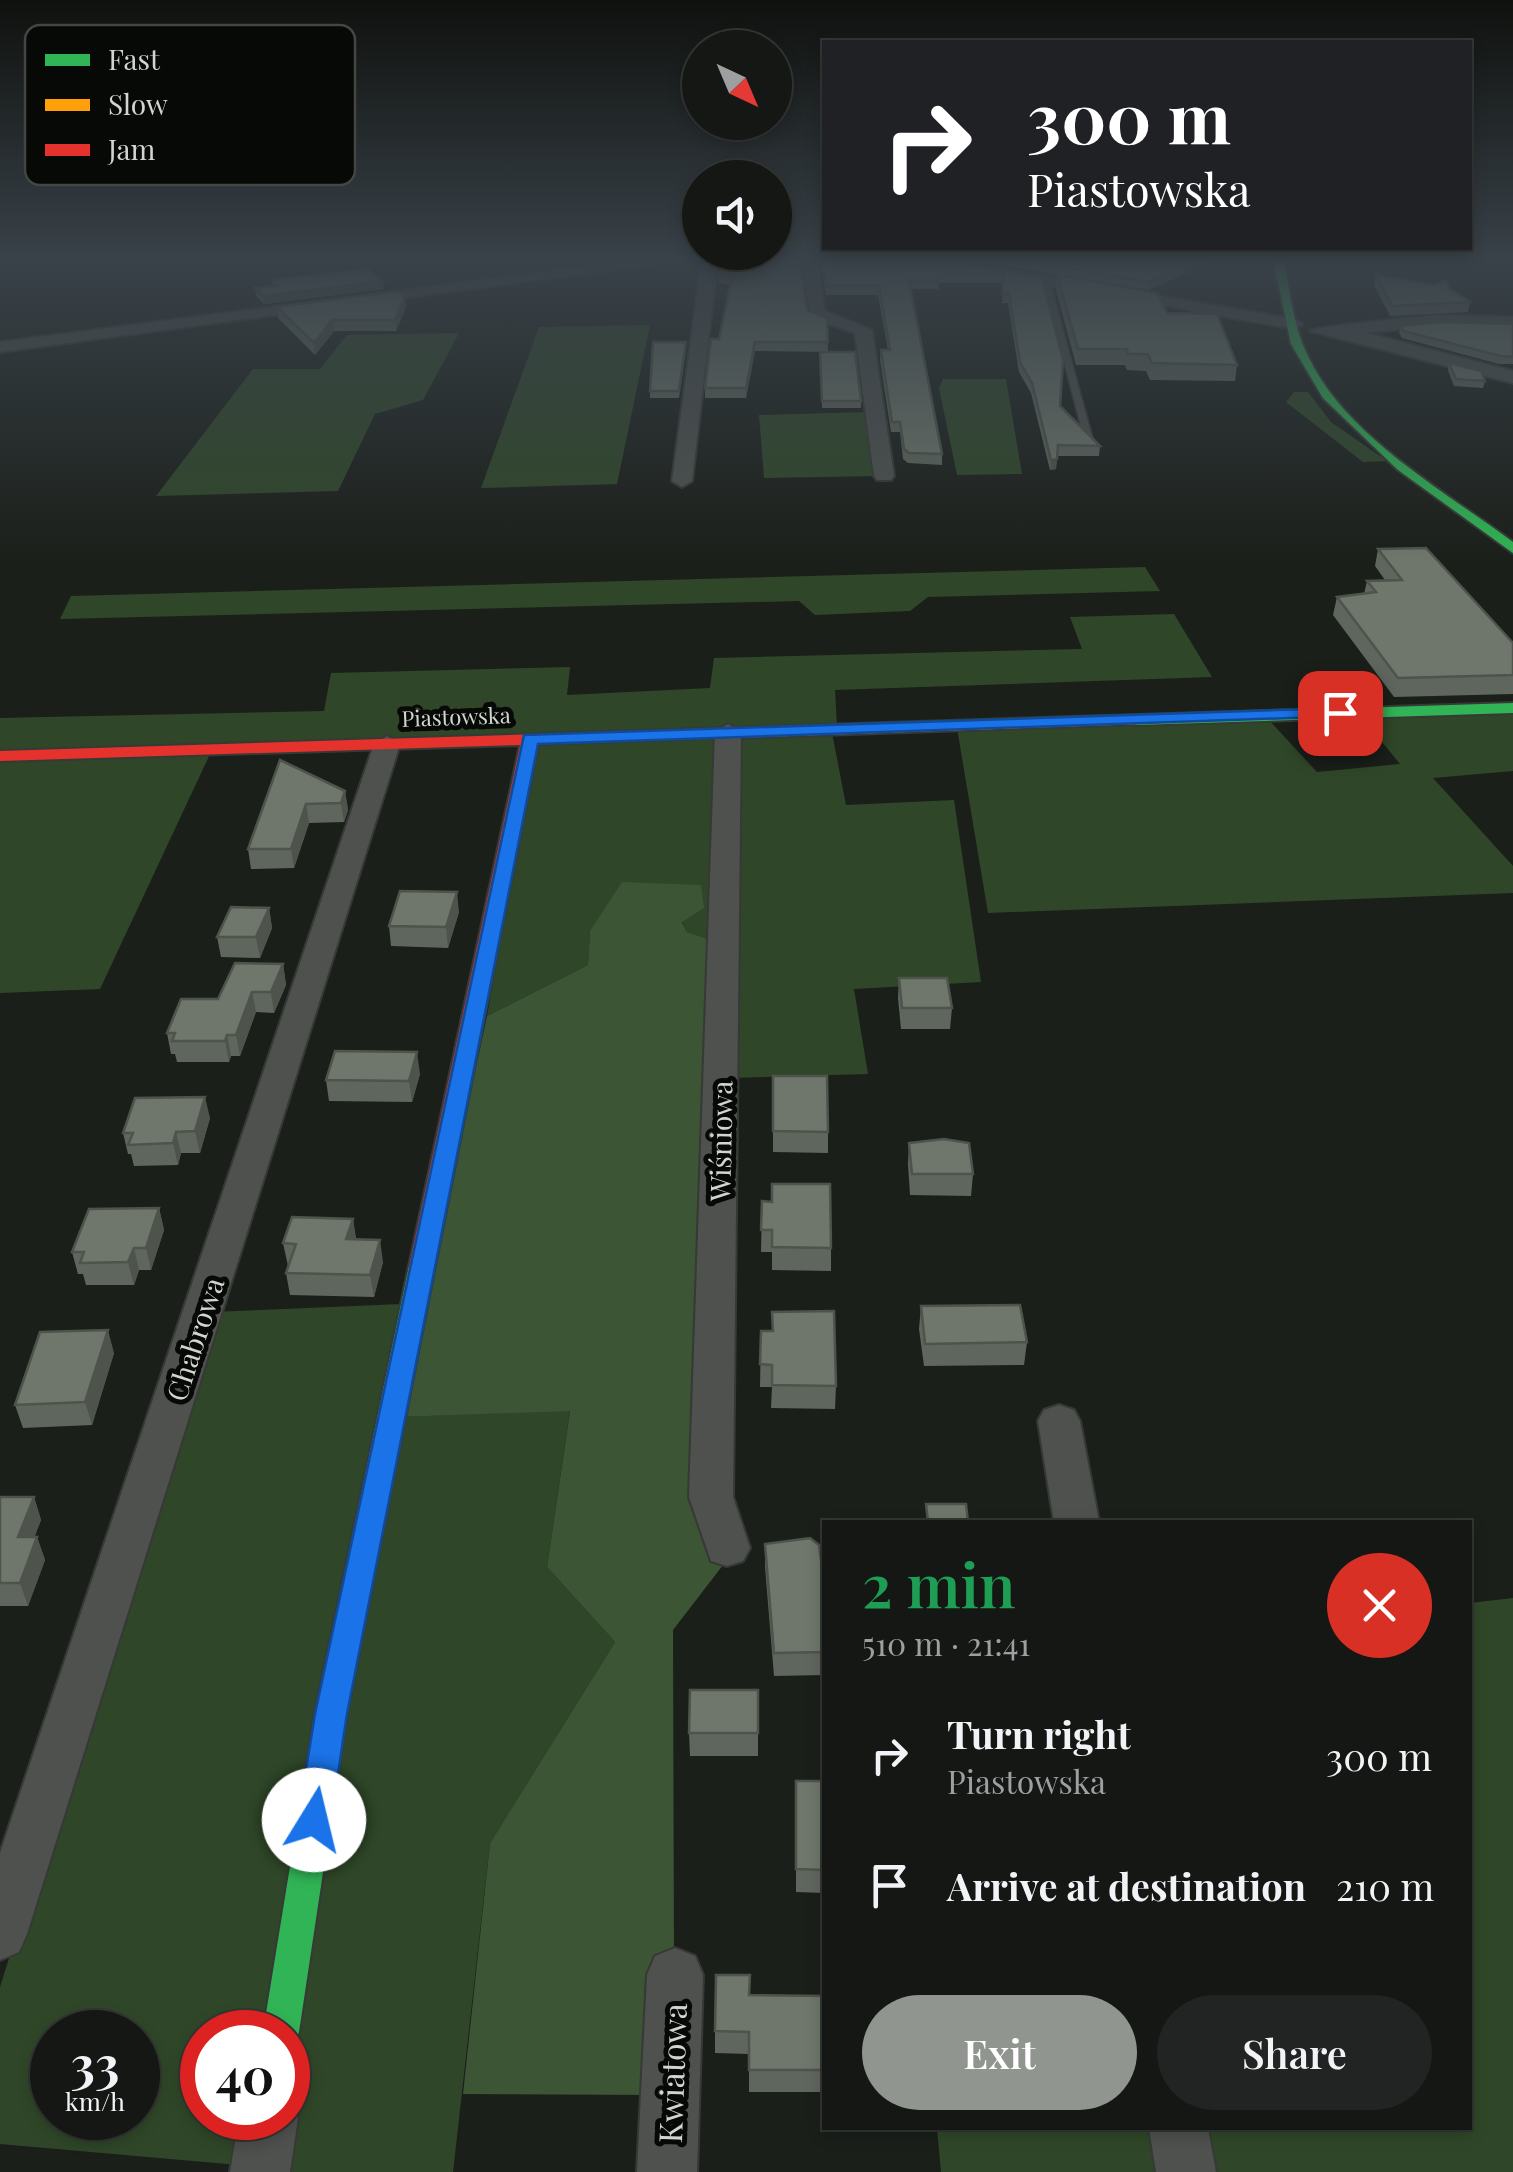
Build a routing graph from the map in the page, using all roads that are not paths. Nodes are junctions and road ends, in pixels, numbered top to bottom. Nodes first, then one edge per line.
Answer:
1 (697, 359) edge
2 (868, 359) edge
3 (1067, 359) edge
4 (1304, 359) edge
5 (1333, 359) edge
6 (1430, 359) edge
7 (1513, 377) edge
8 (1088, 438) edge
9 (884, 476) dead end
10 (682, 481) dead end
11 (1513, 524) edge
12 (1513, 550) edge
13 (1513, 708) edge
14 (728, 732) junction
15 (530, 739) junction
16 (387, 744) junction
17 (0, 756) edge
18 (1058, 1421) dead end
19 (1077, 1520) edge
20 (727, 1548) dead end
21 (0, 1934) edge
22 (674, 1975) dead end
23 (285, 2010) edge
24 (1179, 2130) edge
25 (265, 2140) edge
26 (260, 2172) edge
27 (668, 2172) edge
28 (1186, 2172) edge

1 - 10 street
2 - 9 street
3 - 8 lane
4 - 12 street
5 - 11 street
6 - 7 street
13 - 14 street, Piastowska
14 - 15 street, Piastowska
14 - 20 street, Wiśniowa
15 - 16 street, Piastowska
15 - 23 street
16 - 17 street, Piastowska
16 - 21 street, Chabrowa
18 - 19 street
22 - 27 street, Kwiatowa
24 - 28 street
25 - 26 street

